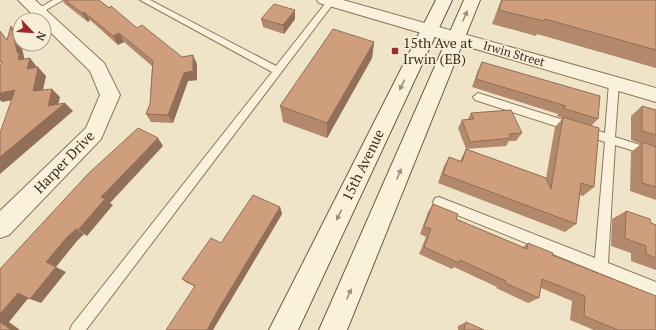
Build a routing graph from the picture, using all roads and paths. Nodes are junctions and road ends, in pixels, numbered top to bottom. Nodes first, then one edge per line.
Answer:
1 (59, 0) edge
2 (144, 0) edge
3 (329, 0) edge
4 (444, 0) edge
5 (472, 0) edge
6 (32, 6) edge
7 (429, 30) junction
8 (456, 38) junction
9 (278, 72) junction
10 (614, 83) junction
11 (656, 95) edge
12 (478, 97) dead end
13 (610, 139) junction
14 (656, 154) edge
15 (439, 202) dead end
16 (0, 227) edge
17 (601, 266) junction
18 (656, 289) edge
19 (77, 330) edge
20 (282, 330) edge
21 (333, 330) edge

1 - 6 lane
2 - 9 lane
3 - 7 main road, Irwin Street
3 - 9 lane
4 - 7 main road, 15th Avenue
8 -> 5 main road
6 - 16 main road, Harper Drive
7 - 8 main road, Irwin Street
7 -> 20 main road, 15th Avenue
8 - 10 main road, Irwin Street
21 -> 8 main road
9 - 19 lane
10 - 11 main road, Irwin Street
10 - 13 lane
12 - 13 lane
13 - 14 lane
13 - 17 lane
15 - 17 lane
17 - 18 lane

